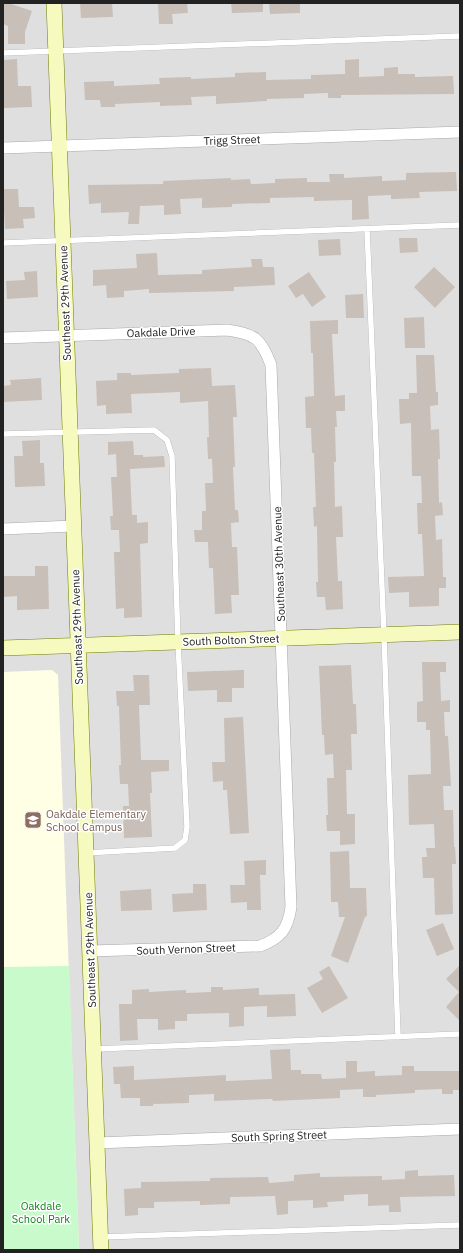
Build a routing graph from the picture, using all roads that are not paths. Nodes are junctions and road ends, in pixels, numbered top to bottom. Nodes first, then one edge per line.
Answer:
1 (54, 3) edge
2 (460, 36) edge
3 (56, 50) junction
4 (3, 53) edge
5 (460, 132) edge
6 (60, 146) junction
7 (3, 148) edge
8 (460, 225) edge
9 (367, 229) junction
10 (63, 241) junction
11 (3, 244) edge
12 (66, 336) junction
13 (254, 337) joint
14 (3, 338) edge
15 (70, 431) junction
16 (3, 434) edge
17 (73, 526) junction
18 (3, 529) edge
19 (460, 632) edge
20 (384, 635) junction
21 (282, 638) junction
22 (178, 642) junction
23 (78, 646) junction
24 (3, 648) edge
25 (86, 854) junction
26 (279, 936) joint
27 (90, 951) junction
28 (460, 1034) edge
29 (398, 1037) junction
30 (93, 1049) junction
31 (460, 1130) edge
32 (97, 1143) junction
33 (460, 1225) edge
34 (101, 1244) edge

1 - 3 street, Southeast 29th Avenue
2 - 3 lane
3 - 4 lane
3 - 6 street, Southeast 29th Avenue
5 - 6 street, Trigg Street
6 - 7 street, Trigg Street
6 - 10 street, Southeast 29th Avenue
8 - 9 lane
9 - 10 lane
9 - 20 lane
10 - 11 lane
10 - 12 street, Southeast 29th Avenue
12 - 13 street, Oakdale Drive
12 - 14 street, Oakdale Drive
12 - 15 street, Southeast 29th Avenue
13 - 21 street, Southeast 30th Avenue
15 - 16 lane
15 - 17 street, Southeast 29th Avenue
15 - 22 lane
17 - 18 street
17 - 23 street, Southeast 29th Avenue
19 - 20 street, South Bolton Street
20 - 21 street, South Bolton Street
20 - 29 lane
21 - 22 street, South Bolton Street
21 - 26 street, Southeast 30th Avenue
22 - 23 street, South Bolton Street
22 - 25 lane
23 - 24 street, South Bolton Street
23 - 25 street, Southeast 29th Avenue
25 - 27 street, Southeast 29th Avenue
26 - 27 street, South Vernon Street
27 - 30 street, Southeast 29th Avenue
28 - 29 lane
29 - 30 lane
30 - 32 street, Southeast 29th Avenue
31 - 32 street, South Spring Street
32 - 34 street, Southeast 29th Avenue
33 - 34 lane

